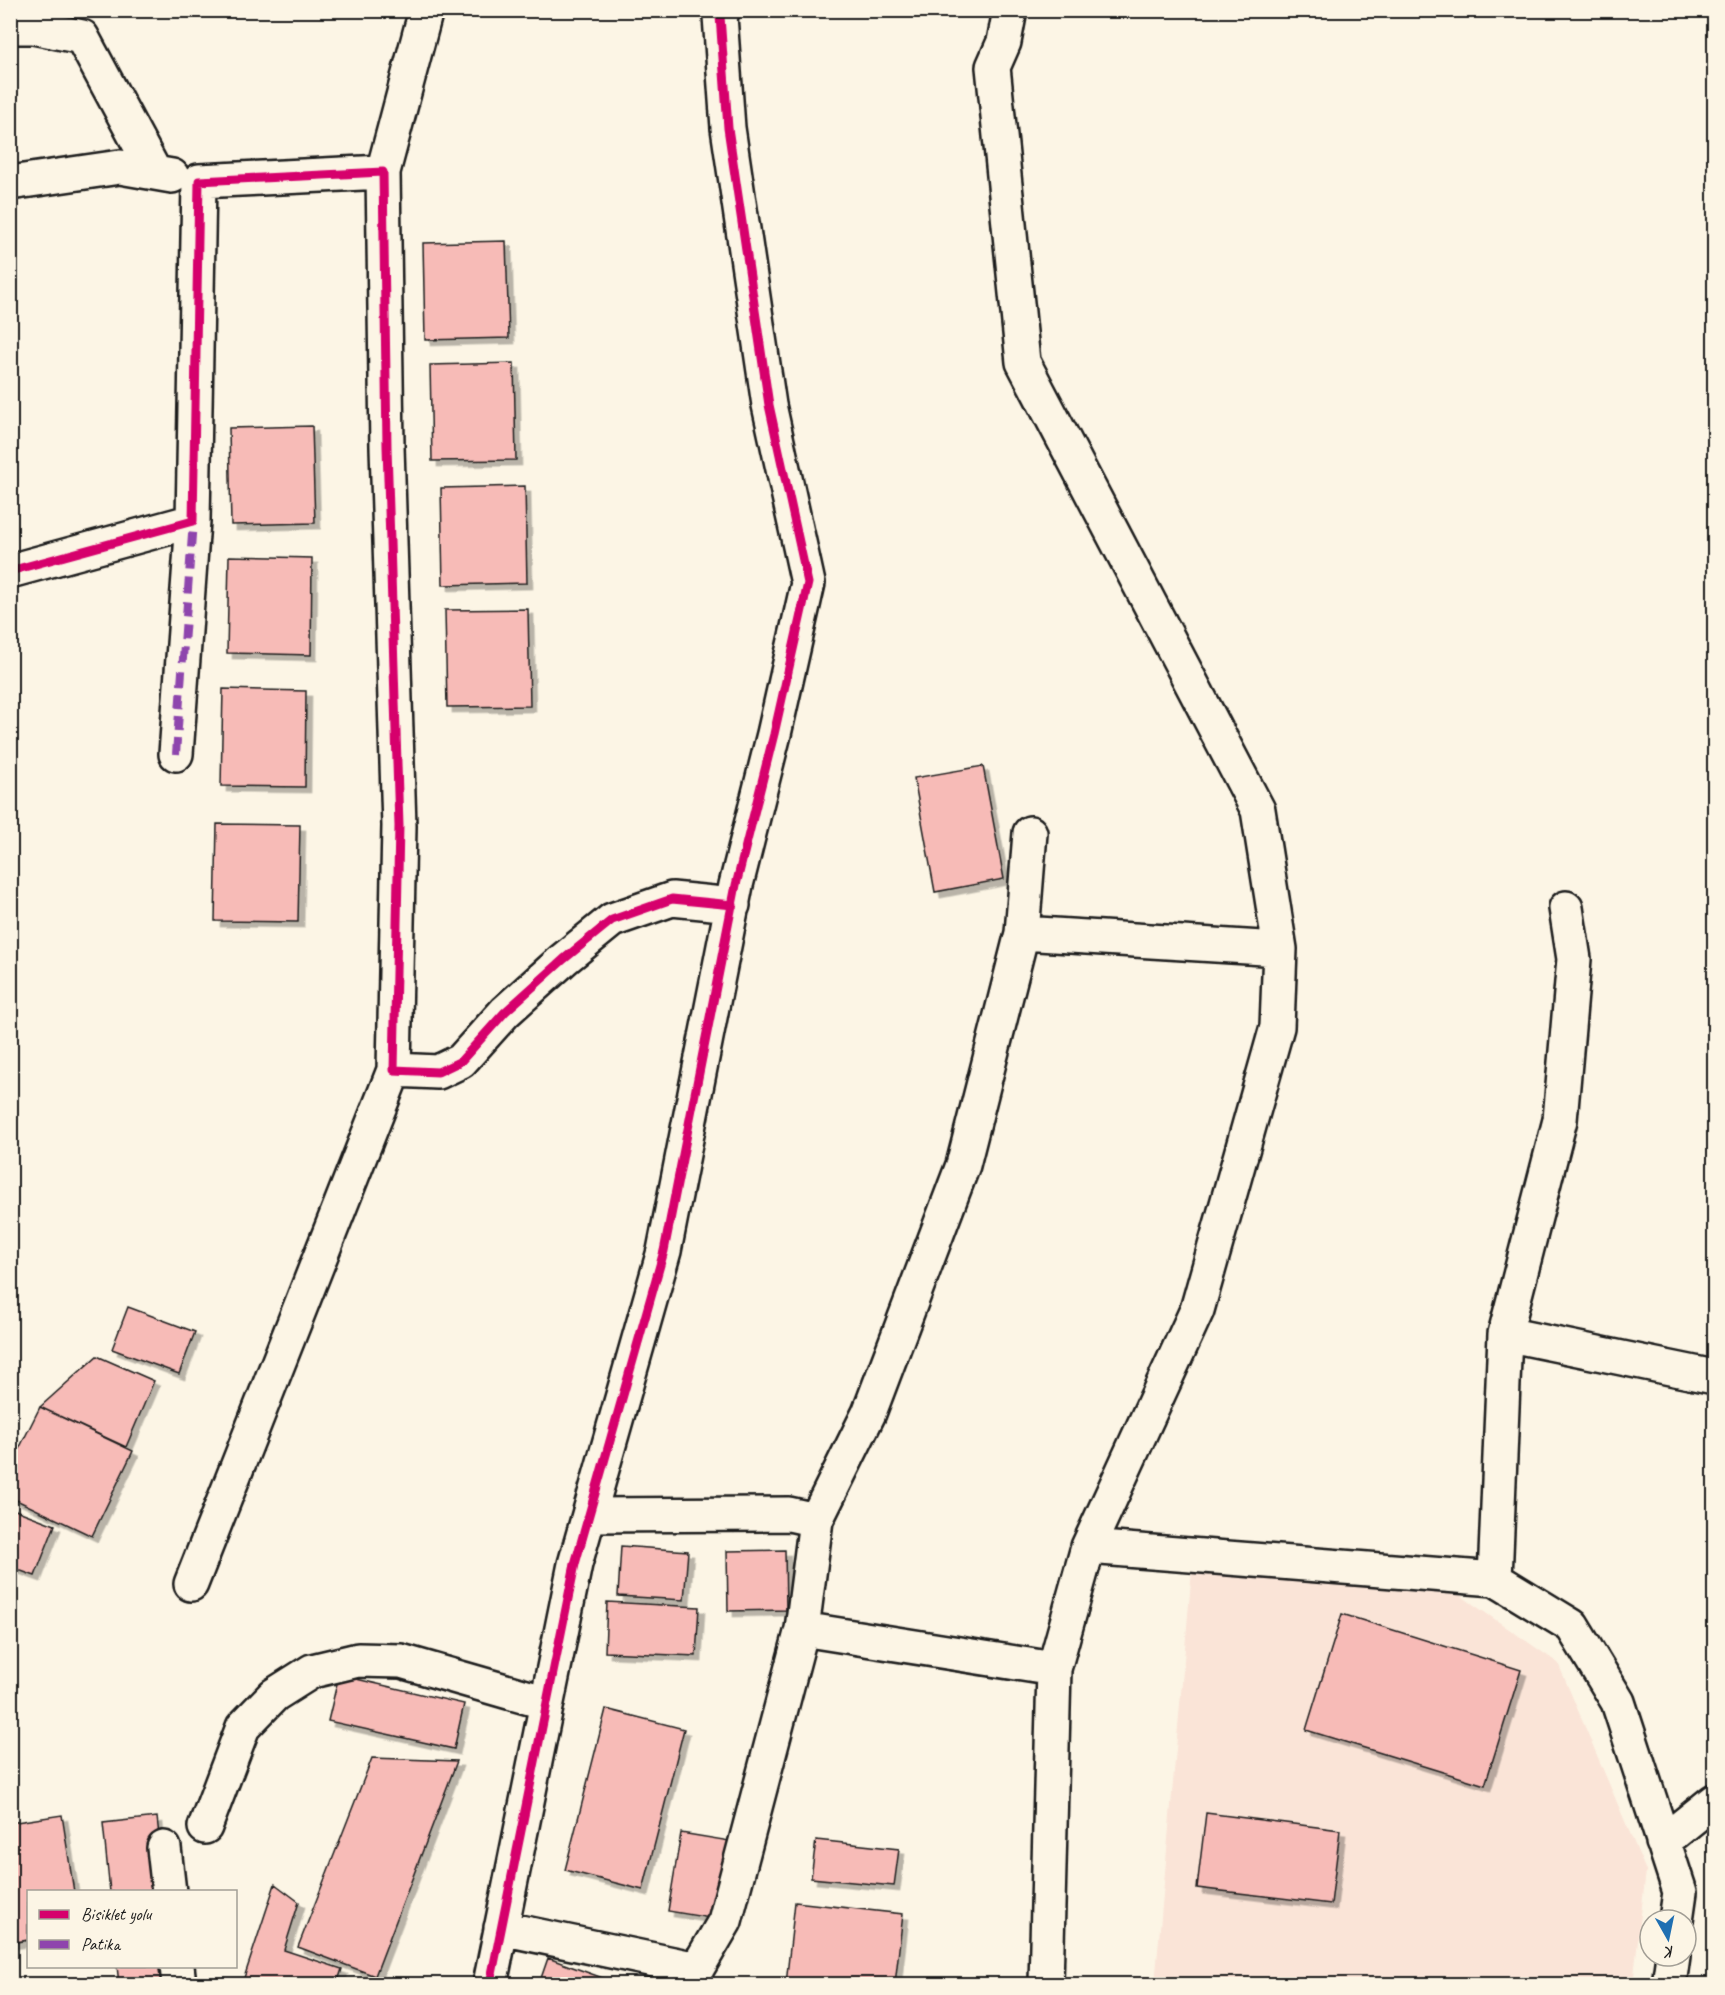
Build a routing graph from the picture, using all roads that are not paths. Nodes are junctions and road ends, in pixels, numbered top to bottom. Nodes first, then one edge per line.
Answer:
1 (426, 10) edge
2 (723, 10) edge
3 (1010, 10) edge
4 (10, 27) edge
5 (383, 172) junction
6 (155, 173) junction
7 (199, 181) junction
8 (10, 183) edge
9 (192, 521) junction
10 (10, 571) edge
11 (176, 754) dead end
12 (1030, 833) dead end
13 (732, 905) junction
14 (1566, 908) dead end
15 (1022, 933) junction
16 (1280, 949) junction
17 (394, 1070) junction
18 (1505, 1334) junction
19 (1714, 1377) edge
20 (589, 1515) junction
21 (816, 1520) junction
22 (1088, 1547) junction
23 (1495, 1579) junction
24 (191, 1584) dead end
25 (801, 1629) junction
26 (1053, 1669) junction
27 (547, 1703) junction
28 (1714, 1802) edge
29 (205, 1827) dead end
30 (1664, 1842) junction
31 (164, 1848) dead end
32 (169, 1890) edge
33 (1678, 1908) edge
34 (501, 1928) junction
35 (177, 1968) edge
36 (1671, 1968) edge
37 (692, 1977) edge
38 (179, 1984) edge
39 (490, 1984) edge
40 (1046, 1984) edge
41 (1669, 1984) edge

1 - 5 street
2 - 13 street
3 - 16 street
4 - 6 street
5 - 7 street
5 - 17 street
6 - 7 street
6 - 8 street
7 - 9 street
9 - 10 street
9 - 11 street
12 - 15 street
13 - 17 street
13 - 20 street
14 - 18 street
15 - 16 street
15 - 21 street
16 - 22 street
17 - 24 street
18 - 19 street
18 - 23 street
20 - 21 street
20 - 27 street
21 - 25 street
22 - 23 street
22 - 26 street
23 - 30 street
25 - 26 street
25 - 37 street
26 - 40 street
27 - 29 street
27 - 34 street
28 - 30 street
30 - 33 street
31 - 32 street
34 - 37 street
34 - 39 street
35 - 38 street
36 - 41 street

